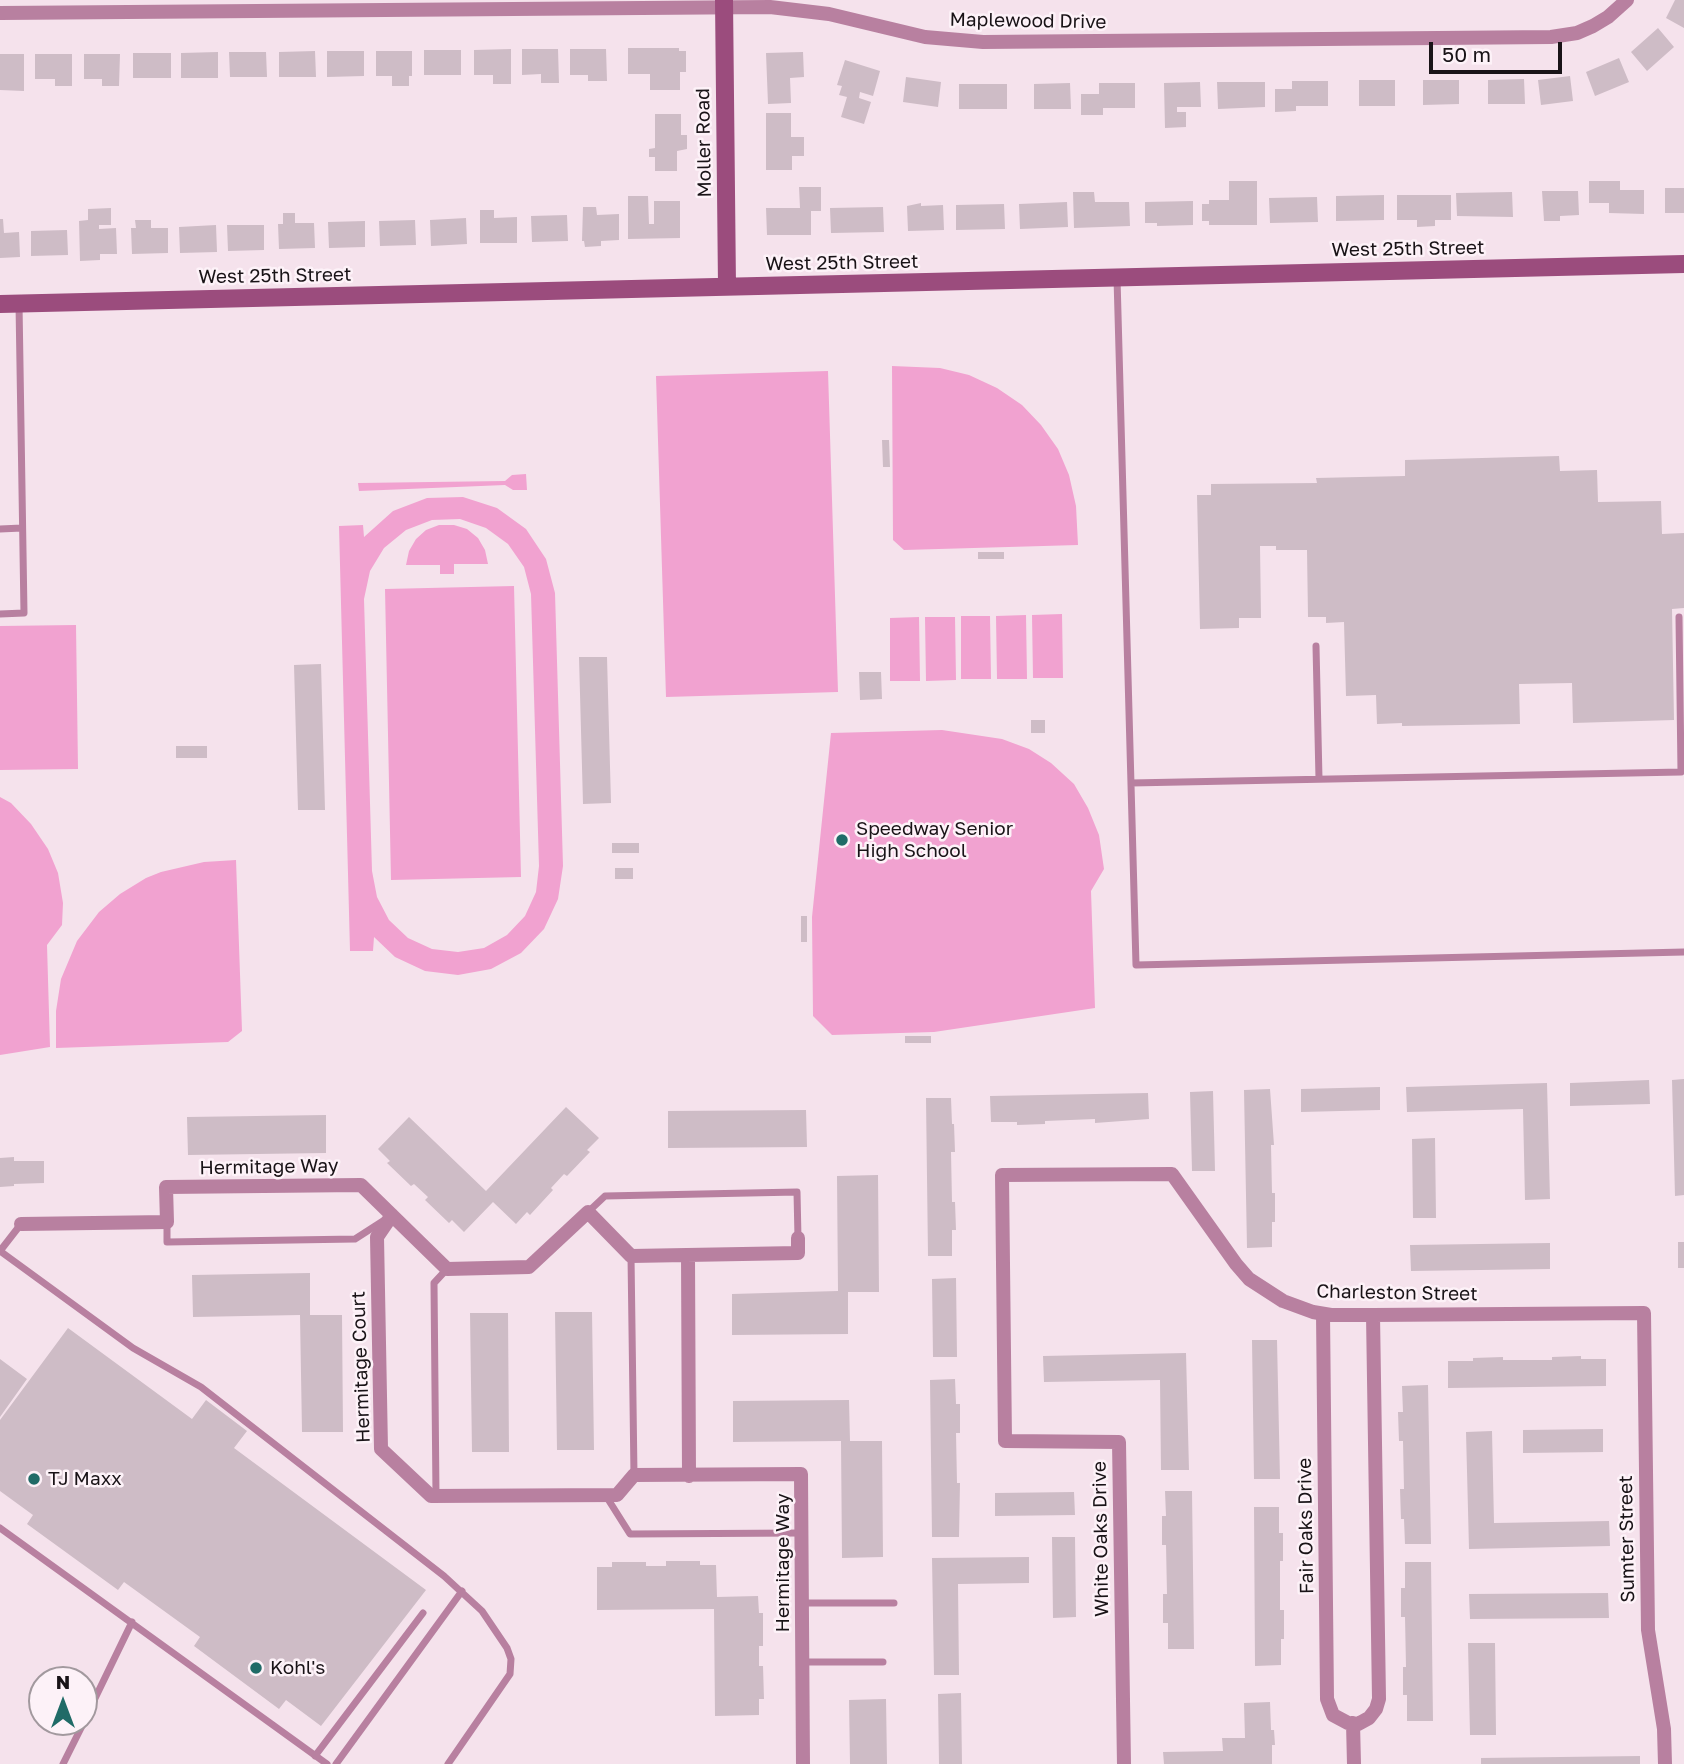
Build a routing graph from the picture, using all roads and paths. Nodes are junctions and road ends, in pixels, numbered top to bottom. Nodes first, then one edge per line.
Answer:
1 (1627, 0) edge
2 (724, 4) edge
3 (0, 13) edge
4 (1684, 264) edge
5 (1117, 277) junction
6 (727, 286) junction
7 (19, 303) junction
8 (0, 304) edge
9 (22, 528) junction
10 (0, 529) edge
11 (0, 614) edge
12 (1679, 617) dead end
13 (1315, 646) dead end
14 (1319, 779) junction
15 (1131, 783) junction
16 (1684, 952) edge
17 (1002, 1175) joint
18 (588, 1212) junction
19 (392, 1215) junction
20 (167, 1222) junction
21 (21, 1224) joint
22 (798, 1238) joint
23 (0, 1251) edge
24 (688, 1255) junction
25 (631, 1256) junction
26 (447, 1269) junction
27 (1644, 1312) joint
28 (1323, 1314) junction
29 (1373, 1315) junction
30 (634, 1475) junction
31 (689, 1476) junction
32 (606, 1495) junction
33 (436, 1496) junction
34 (0, 1528) edge
35 (802, 1533) junction
36 (462, 1591) junction
37 (803, 1603) junction
38 (894, 1603) dead end
39 (423, 1613) dead end
40 (132, 1622) junction
41 (803, 1662) junction
42 (883, 1662) dead end
43 (98, 1692) edge
44 (1353, 1723) junction
45 (77, 1736) edge
46 (315, 1756) junction
47 (63, 1764) edge
48 (327, 1764) edge
49 (335, 1764) edge
50 (448, 1764) edge
51 (803, 1764) edge
52 (1124, 1764) edge
53 (1354, 1764) edge
54 (1665, 1764) edge

1 - 2 street, Maplewood Drive
2 - 3 street, Maplewood Drive
2 - 6 street, Moller Road
4 - 5 street, West 25th Street
5 - 6 street, West 25th Street
5 - 15 lane
6 - 7 street, West 25th Street
7 - 8 street, West 25th Street
7 - 9 lane
9 - 10 lane
9 - 11 lane
12 - 14 lane
13 - 14 lane
14 - 15 lane
15 - 16 lane
17 - 28 street, Charleston Street
17 - 52 street, White Oaks Drive
18 - 22 lane
18 - 25 street
18 - 26 street
19 - 20 lane
19 - 20 street, Hermitage Way
19 - 26 street, Hermitage Way
19 - 33 street, Hermitage Court
20 - 21 street
21 - 23 lane
22 - 24 street
23 - 36 lane
24 - 25 street
24 - 31 street
25 - 30 lane
26 - 33 lane
27 - 29 street, Charleston Street
27 - 54 street, Sumter Street
28 - 29 street, Charleston Street
28 - 44 street, Fair Oaks Drive
29 - 44 street
30 - 31 street, Hermitage Way
30 - 32 street
31 - 35 street, Hermitage Way
32 - 33 street
32 - 35 lane
34 - 40 lane
35 - 37 street, Hermitage Way
36 - 49 lane
36 - 50 lane
37 - 38 lane
37 - 41 street, Hermitage Way
39 - 46 lane
40 - 43 lane
40 - 46 lane
41 - 42 lane
41 - 51 street, Hermitage Way
44 - 53 street
45 - 47 lane
46 - 48 lane

